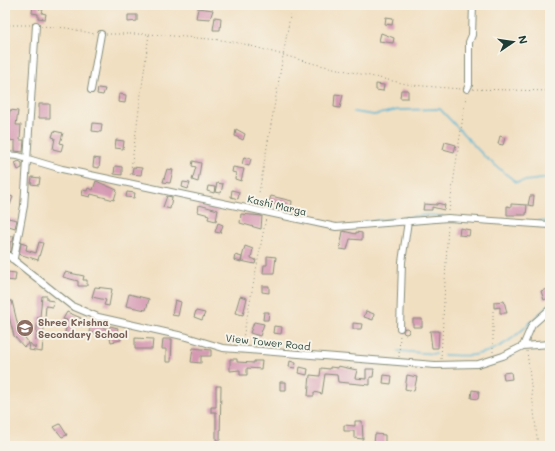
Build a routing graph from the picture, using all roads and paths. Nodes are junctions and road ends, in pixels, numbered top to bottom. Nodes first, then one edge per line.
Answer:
1 (292, 5) edge
2 (473, 5) edge
3 (5, 25) edge
4 (36, 25) junction
5 (101, 34) junction
6 (149, 34) junction
7 (282, 56) junction
8 (467, 89) junction
9 (91, 90) dead end
10 (550, 91) edge
11 (5, 155) edge
12 (28, 158) junction
13 (130, 184) junction
14 (256, 210) junction
15 (267, 214) junction
16 (448, 218) junction
17 (408, 221) junction
18 (550, 224) edge
19 (5, 253) edge
20 (12, 259) junction
21 (550, 309) edge
22 (493, 311) dead end
23 (400, 328) joint
24 (550, 344) edge
25 (526, 347) junction
26 (240, 350) junction
27 (494, 360) junction
28 (400, 364) junction
29 (441, 365) junction
30 (538, 446) edge

1 - 7 path
2 - 8 street
3 - 4 path
4 - 5 path
4 - 12 street
5 - 6 path
5 - 9 street
6 - 7 path
6 - 13 path
7 - 8 path
7 - 14 path
8 - 10 path
8 - 16 path
11 - 12 street, Kashi Marga
12 - 13 street, Kashi Marga
12 - 20 street
13 - 14 street, Kashi Marga
14 - 15 street, Kashi Marga
15 - 17 street, Kashi Marga
15 - 26 path
16 - 17 street, Kashi Marga
16 - 18 street, Kashi Marga
16 - 29 path
17 - 23 street
19 - 20 street, View Tower Road
20 - 26 street, View Tower Road
21 - 25 street
22 - 27 path
23 - 28 path
24 - 25 street, View Tower Road
25 - 27 street, View Tower Road
25 - 30 path
26 - 28 street, View Tower Road
27 - 29 street, View Tower Road
28 - 29 street, View Tower Road

